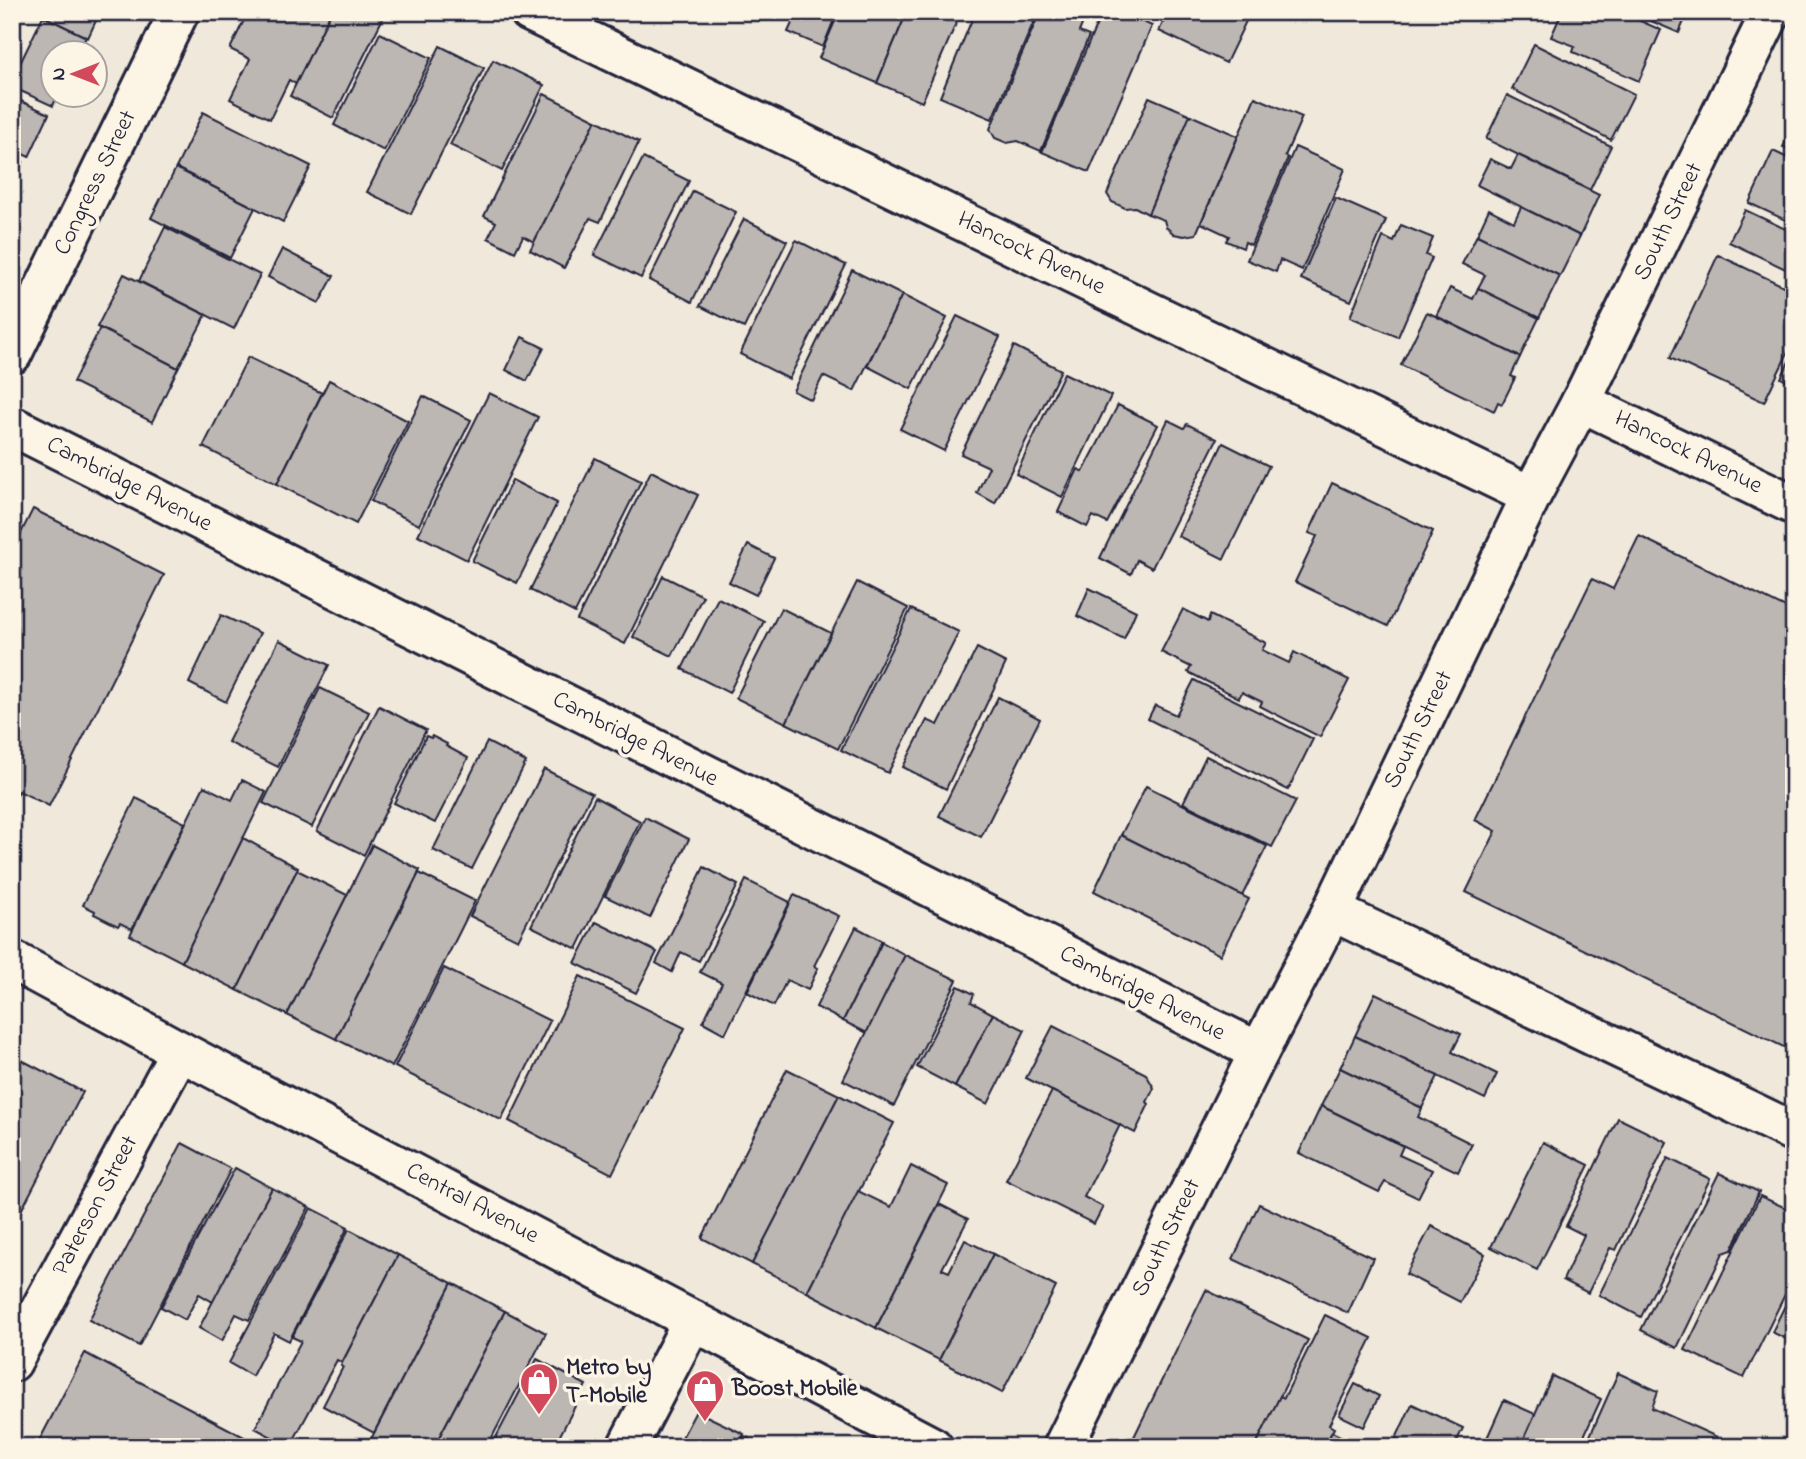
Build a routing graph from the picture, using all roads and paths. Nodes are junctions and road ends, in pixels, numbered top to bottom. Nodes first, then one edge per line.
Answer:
1 (179, 12) edge
2 (530, 12) edge
3 (1771, 12) edge
4 (12, 354) edge
5 (1581, 402) junction
6 (12, 426) edge
7 (1531, 496) junction
8 (1794, 505) edge
9 (1332, 911) junction
10 (12, 960) edge
11 (180, 1051) junction
12 (1259, 1052) junction
13 (1794, 1132) edge
14 (693, 1320) junction
15 (12, 1362) edge
16 (627, 1447) edge
17 (933, 1447) edge
18 (1063, 1447) edge

1 - 4 street, Congress Street
2 - 7 street, Hancock Avenue
3 - 5 street, South Street
5 - 7 street, South Street
5 - 8 street, Hancock Avenue
6 - 12 street, Cambridge Avenue
7 - 9 street, South Street
9 - 12 street, South Street
9 - 13 street
10 - 11 street, Central Avenue
11 - 14 street, Central Avenue
11 - 15 street, Paterson Street
12 - 18 street, South Street
14 - 16 street
14 - 17 street, Central Avenue

